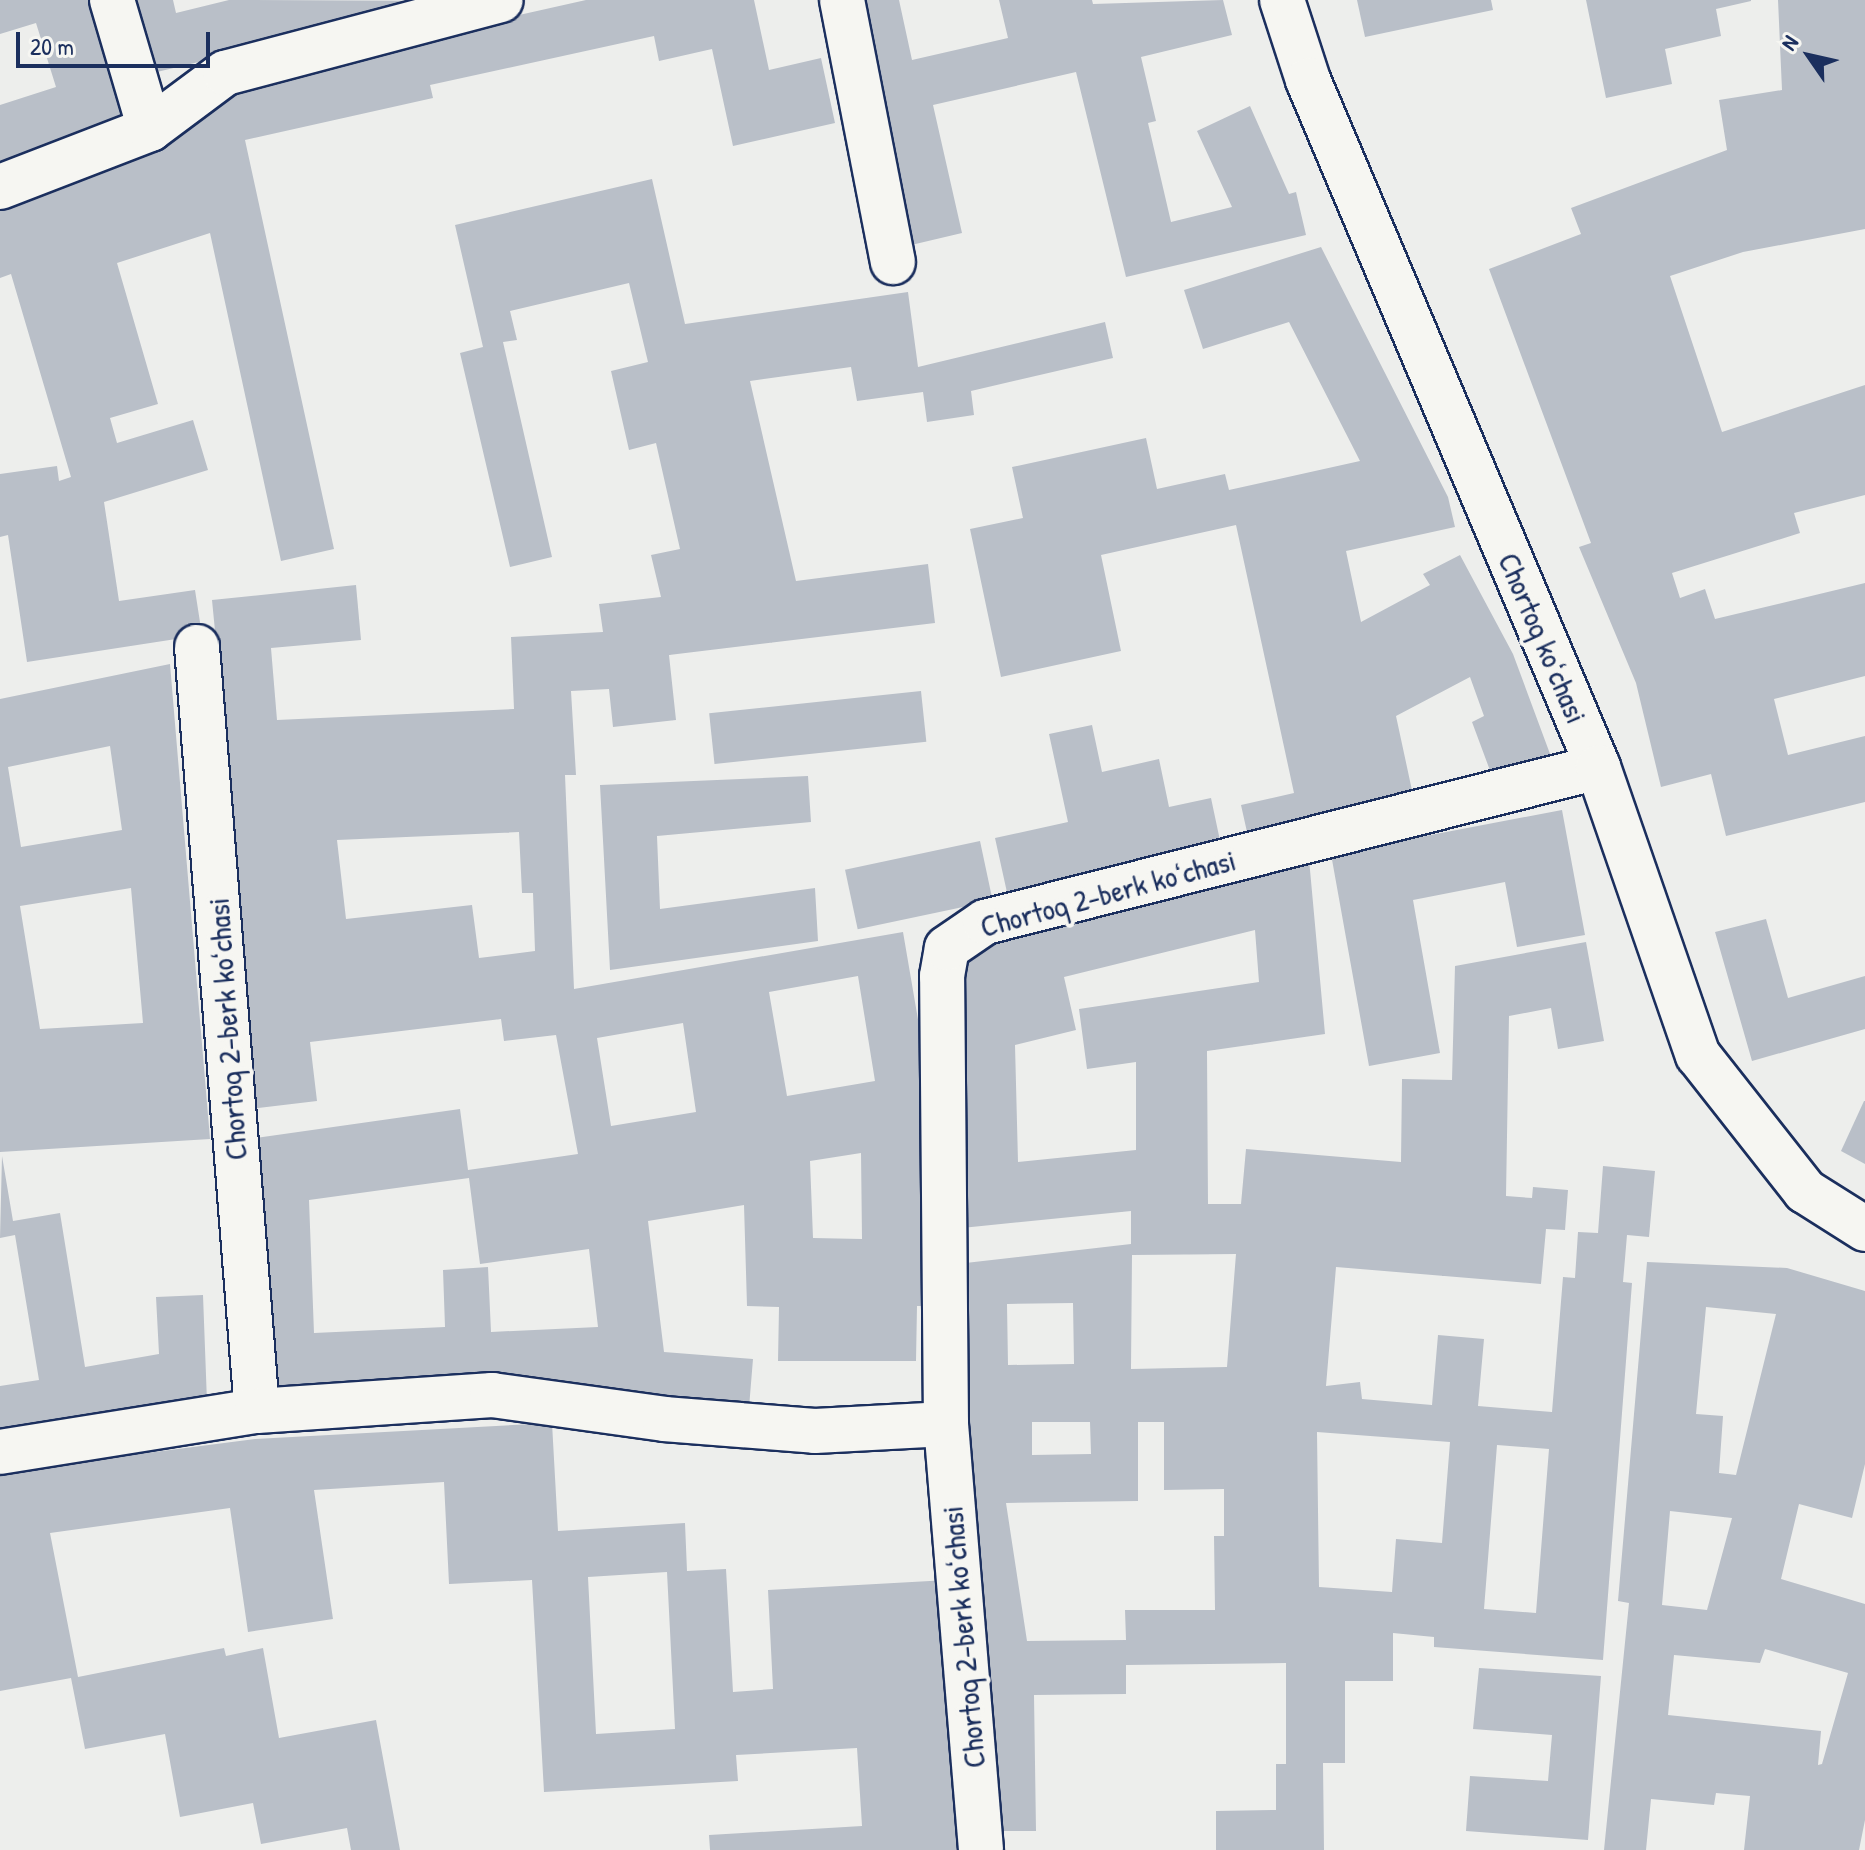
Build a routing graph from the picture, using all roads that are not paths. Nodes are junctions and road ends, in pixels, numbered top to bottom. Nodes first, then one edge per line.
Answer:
1 (112, 0) edge
2 (501, 0) edge
3 (842, 0) edge
4 (1282, 0) edge
5 (150, 129) junction
6 (0, 187) edge
7 (893, 262) dead end
8 (197, 647) dead end
9 (1598, 767) junction
10 (1865, 1229) edge
11 (257, 1411) junction
12 (946, 1424) junction
13 (0, 1452) edge
14 (981, 1850) edge

1 - 5 street
2 - 5 street
3 - 7 street
4 - 9 street, Chortoq koʻchasi
5 - 6 street
8 - 11 street, Chortoq 2-berk koʻchasi
9 - 10 street, Chortoq koʻchasi
9 - 12 street, Chortoq 2-berk koʻchasi
11 - 12 street
11 - 13 street
12 - 14 street, Chortoq 2-berk koʻchasi

